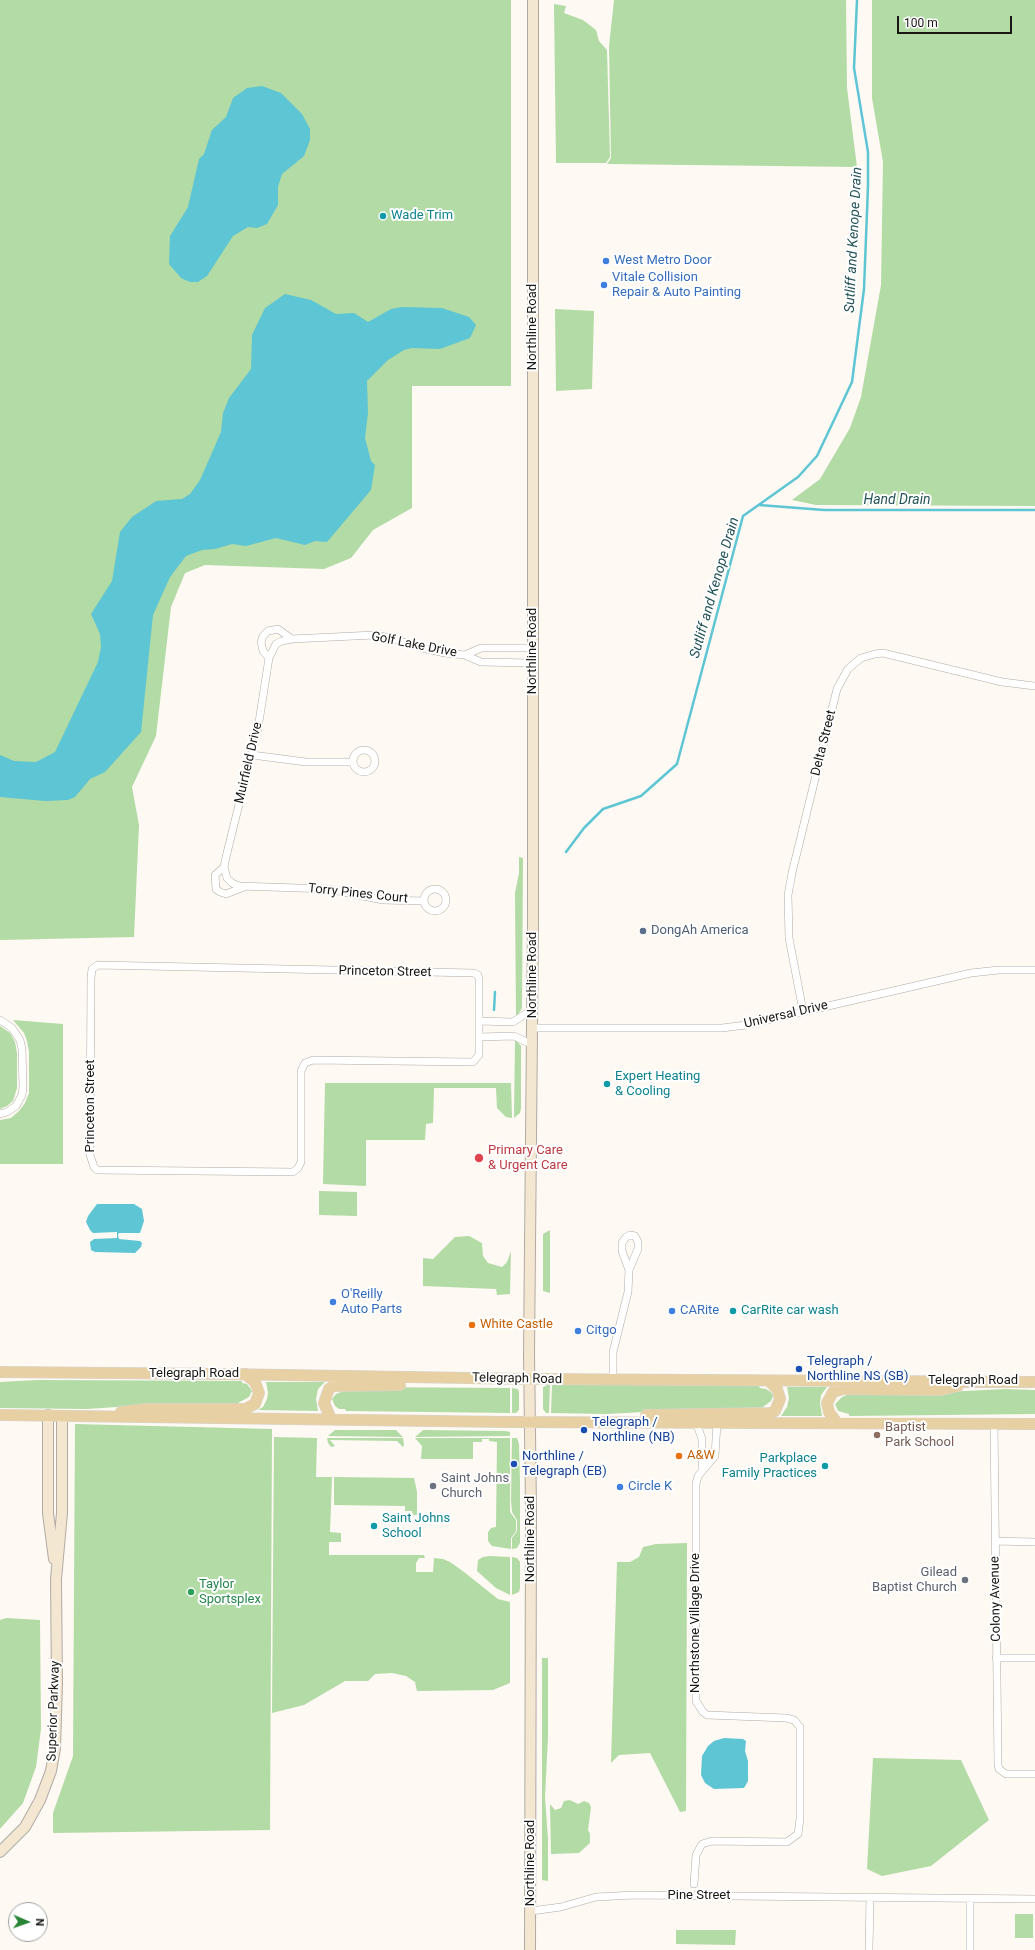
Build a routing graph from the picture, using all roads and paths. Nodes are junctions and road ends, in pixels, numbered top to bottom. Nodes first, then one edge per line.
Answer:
1 (533, 0) edge
2 (292, 639) junction
3 (533, 648) junction
4 (465, 655) junction
5 (269, 658) junction
6 (534, 663) junction
7 (1035, 686) edge
8 (252, 755) junction
9 (353, 762) dead end
10 (224, 867) junction
11 (244, 887) junction
12 (424, 901) dead end
13 (1035, 970) edge
14 (533, 1009) junction
15 (803, 1011) junction
16 (0, 1020) edge
17 (480, 1021) junction
18 (533, 1028) junction
19 (479, 1037) junction
20 (533, 1045) junction
21 (0, 1114) edge
22 (629, 1270) dead end
23 (0, 1372) edge
24 (19, 1372) junction
25 (245, 1374) junction
26 (0, 1376) edge
27 (502, 1379) junction
28 (530, 1379) junction
29 (612, 1379) junction
30 (769, 1381) junction
31 (982, 1382) junction
32 (1035, 1382) edge
33 (0, 1415) edge
34 (48, 1415) junction
35 (62, 1416) junction
36 (106, 1416) junction
37 (1035, 1417) edge
38 (331, 1419) junction
39 (530, 1422) junction
40 (624, 1422) junction
41 (696, 1422) junction
42 (717, 1423) junction
43 (837, 1423) junction
44 (982, 1423) junction
45 (994, 1423) junction
46 (1035, 1424) edge
47 (702, 1472) junction
48 (995, 1541) junction
49 (1035, 1542) edge
50 (56, 1578) junction
51 (996, 1658) junction
52 (1035, 1658) edge
53 (1035, 1774) edge
54 (0, 1852) edge
55 (694, 1884) dead end
56 (870, 1897) junction
57 (970, 1899) junction
58 (1035, 1899) edge
59 (531, 1912) junction
60 (530, 1950) edge
61 (870, 1950) edge
62 (970, 1950) edge

1 - 3 main road, Northline Road
2 - 4 street, Golf Lake Drive
2 - 5 street, Muirfield Drive
2 - 5 street
3 - 4 street, Golf Lake Drive
3 - 6 main road, Northline Road
4 - 6 street, Golf Lake Drive
5 - 8 street, Muirfield Drive
6 - 14 main road, Northline Road
7 - 15 street, Delta Street
8 - 9 street
8 - 10 street, Muirfield Drive
10 - 11 street
10 - 11 street, Muirfield Drive
11 - 12 street, Torry Pines Court
13 - 15 street, Universal Drive
14 - 17 street
14 - 18 main road, Northline Road
15 - 18 street, Universal Drive
16 - 21 street
17 - 19 street, Princeton Street
17 - 19 street, Princeton Street
18 - 20 main road, Northline Road
19 - 20 street
20 - 28 main road, Northline Road
22 - 29 street
23 - 24 main road, Telegraph Road
24 - 25 main road, Telegraph Road
24 - 26 main road
25 - 27 main road, Telegraph Road
25 - 36 main road
27 - 28 main road, Telegraph Road
27 - 38 main road
28 - 29 main road, Telegraph Road
28 - 39 main road, Northline Road
29 - 30 main road, Telegraph Road
30 - 31 main road, Telegraph Road
30 - 40 main road
31 - 32 main road, Telegraph Road
31 - 43 main road
33 - 34 main road
34 - 35 main road
34 - 50 main road, Superior Parkway
35 - 36 main road
35 - 50 main road, Superior Parkway
36 - 38 main road
37 - 44 main road
38 - 39 main road
39 - 40 main road
39 - 59 main road, Northline Road
40 - 41 main road
41 - 42 main road
41 - 47 street, Northstone Village Drive
42 - 43 main road
42 - 47 street, Northstone Village Drive
43 - 44 main road
44 - 45 main road
45 - 46 main road
45 - 48 street, Colony Avenue
47 - 55 street, Northstone Village Drive
48 - 49 street
48 - 51 street, Colony Avenue
50 - 54 main road, Superior Parkway
51 - 52 street
51 - 53 street, Colony Avenue
56 - 57 street, Pine Street
56 - 59 street, Pine Street
56 - 61 street
57 - 58 street, Pine Street
57 - 62 street
59 - 60 main road, Northline Road

